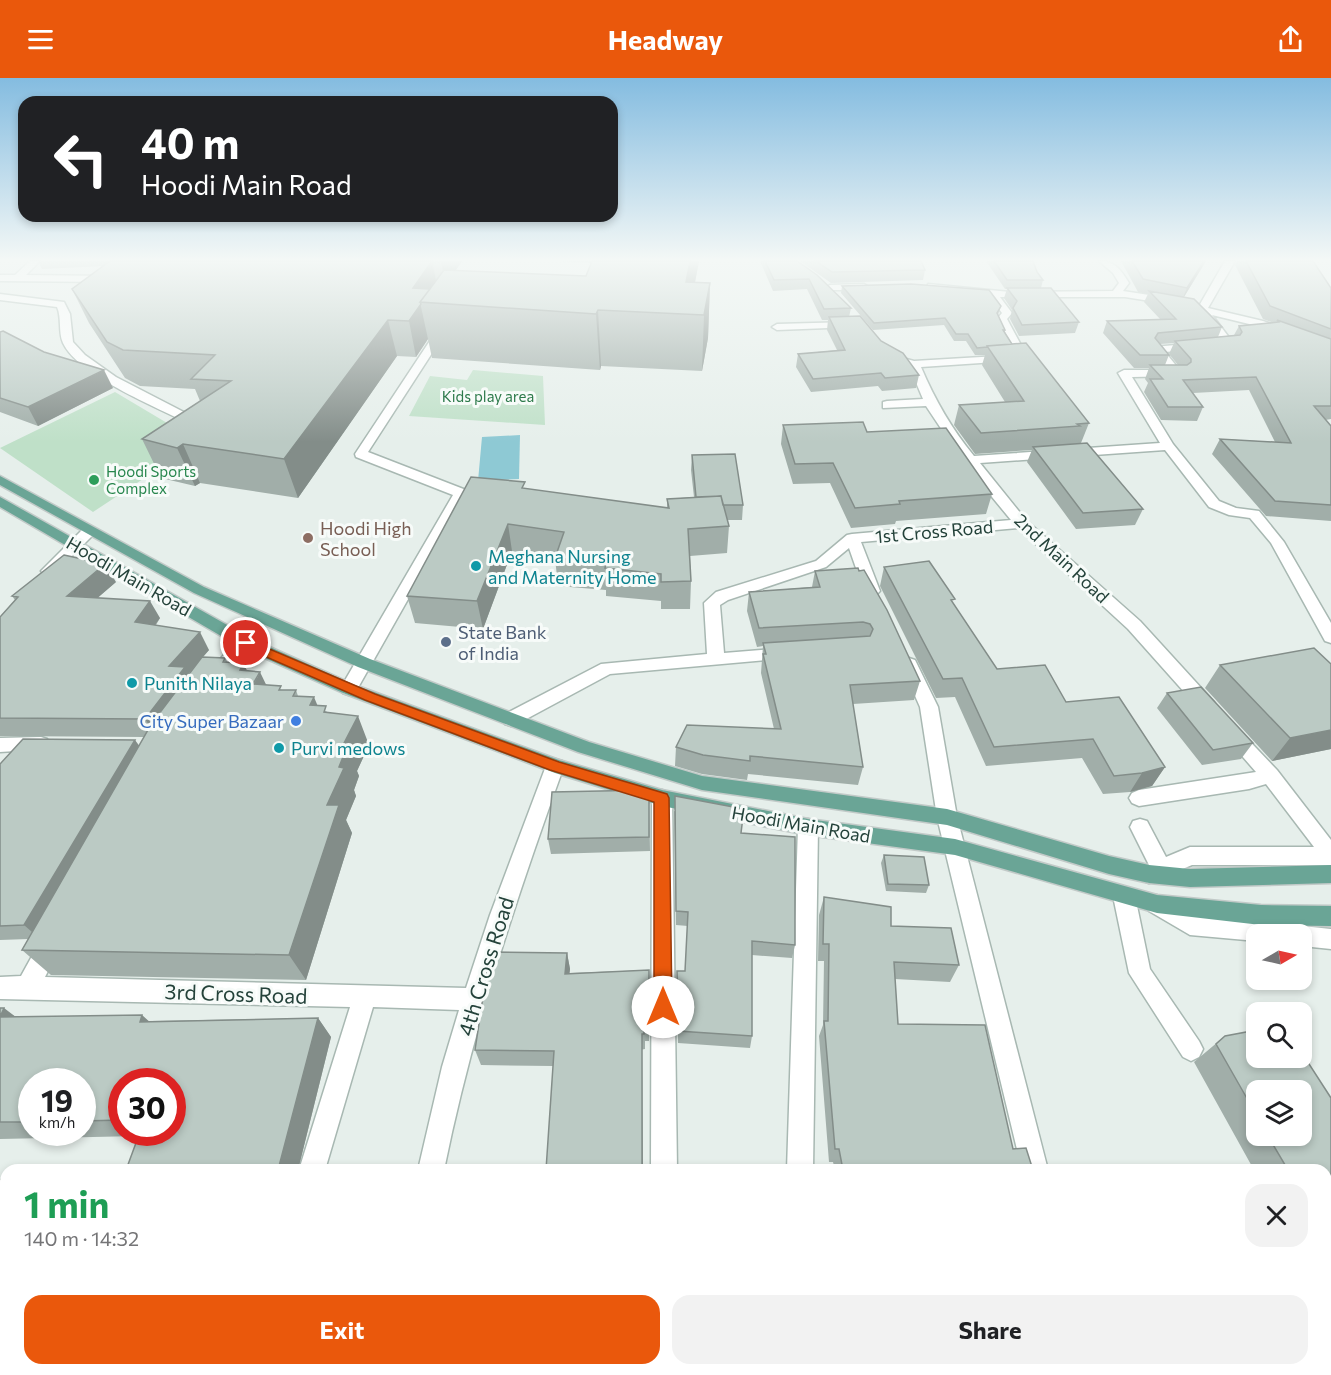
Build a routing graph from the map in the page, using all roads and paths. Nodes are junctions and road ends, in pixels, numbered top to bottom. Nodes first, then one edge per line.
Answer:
1 (64, 322) edge
2 (448, 322) edge
3 (841, 322) edge
4 (1003, 322) edge
5 (1211, 322) edge
6 (1253, 322) edge
7 (777, 327) dead end
8 (1290, 334) edge
9 (879, 347) edge
10 (914, 364) junction
11 (930, 402) junction
12 (887, 405) dead end
13 (214, 431) edge
14 (1168, 446) junction
15 (969, 460) junction
16 (0, 480) edge
17 (0, 501) edge
18 (1021, 523) junction
19 (90, 530) junction
20 (852, 538) junction
21 (73, 545) junction
22 (38, 583) edge
23 (878, 604) edge
24 (1331, 638) edge
25 (246, 643) junction
26 (901, 648) edge
27 (800, 653) edge
28 (716, 657) junction
29 (364, 663) junction
30 (349, 689) junction
31 (203, 690) edge
32 (511, 719) junction
33 (62, 744) edge
34 (0, 745) edge
35 (555, 766) junction
36 (1270, 775) junction
37 (662, 798) junction
38 (1139, 798) dead end
39 (947, 817) junction
40 (808, 827) junction
41 (1140, 827) dead end
42 (955, 847) junction
43 (1331, 855) edge
44 (1161, 873) junction
45 (1331, 874) edge
46 (1124, 896) junction
47 (1156, 904) junction
48 (1331, 916) edge
49 (62, 924) edge
50 (1246, 930) edge
51 (1312, 937) edge
52 (1331, 939) edge
53 (27, 987) junction
54 (0, 988) edge
55 (365, 997) junction
56 (472, 999) junction
57 (1191, 1049) dead end
58 (314, 1164) edge
59 (432, 1164) edge
60 (664, 1164) edge
61 (800, 1164) edge
62 (1034, 1164) edge

1 - 13 street
2 - 29 street
3 - 7 street
4 - 10 street
5 - 14 street
6 - 8 street
9 - 10 street
10 - 11 street, 2nd Main Road
11 - 12 street
11 - 15 street, 2nd Main Road
14 - 15 street
14 - 24 street
15 - 18 street, 2nd Main Road
16 - 19 main road
17 - 21 main road, Hoodi Main Road
18 - 20 street, 1st Cross Road
18 - 36 street, 2nd Main Road
19 - 21 street
19 - 29 main road
20 - 23 street, 1st Cross Road
20 - 28 street
21 - 22 street
21 - 25 main road, Hoodi Main Road
25 - 30 main road, Hoodi Main Road
25 - 31 street
26 - 39 street
27 - 28 street
28 - 32 street
29 - 30 street
29 - 32 main road
30 - 35 main road, Hoodi Main Road
32 - 39 main road
33 - 34 street
35 - 37 main road, Hoodi Main Road
35 - 56 street, 4th Cross Road
36 - 38 street
36 - 43 street, 2nd Main Road
37 - 40 main road, Hoodi Main Road
37 - 60 street
39 - 42 street
39 - 44 main road
40 - 42 main road, Hoodi Main Road
40 - 61 street
41 - 44 street
42 - 46 main road, Hoodi Main Road
42 - 62 street
43 - 44 street
44 - 45 main road
46 - 47 main road, Hoodi Main Road
46 - 57 street
47 - 48 main road, Hoodi Main Road
47 - 50 street
49 - 53 street
51 - 52 street
53 - 54 street, 3rd Cross Road
53 - 55 street, 3rd Cross Road
55 - 56 street, 3rd Cross Road
55 - 58 street
56 - 59 street, 4th Cross Road

